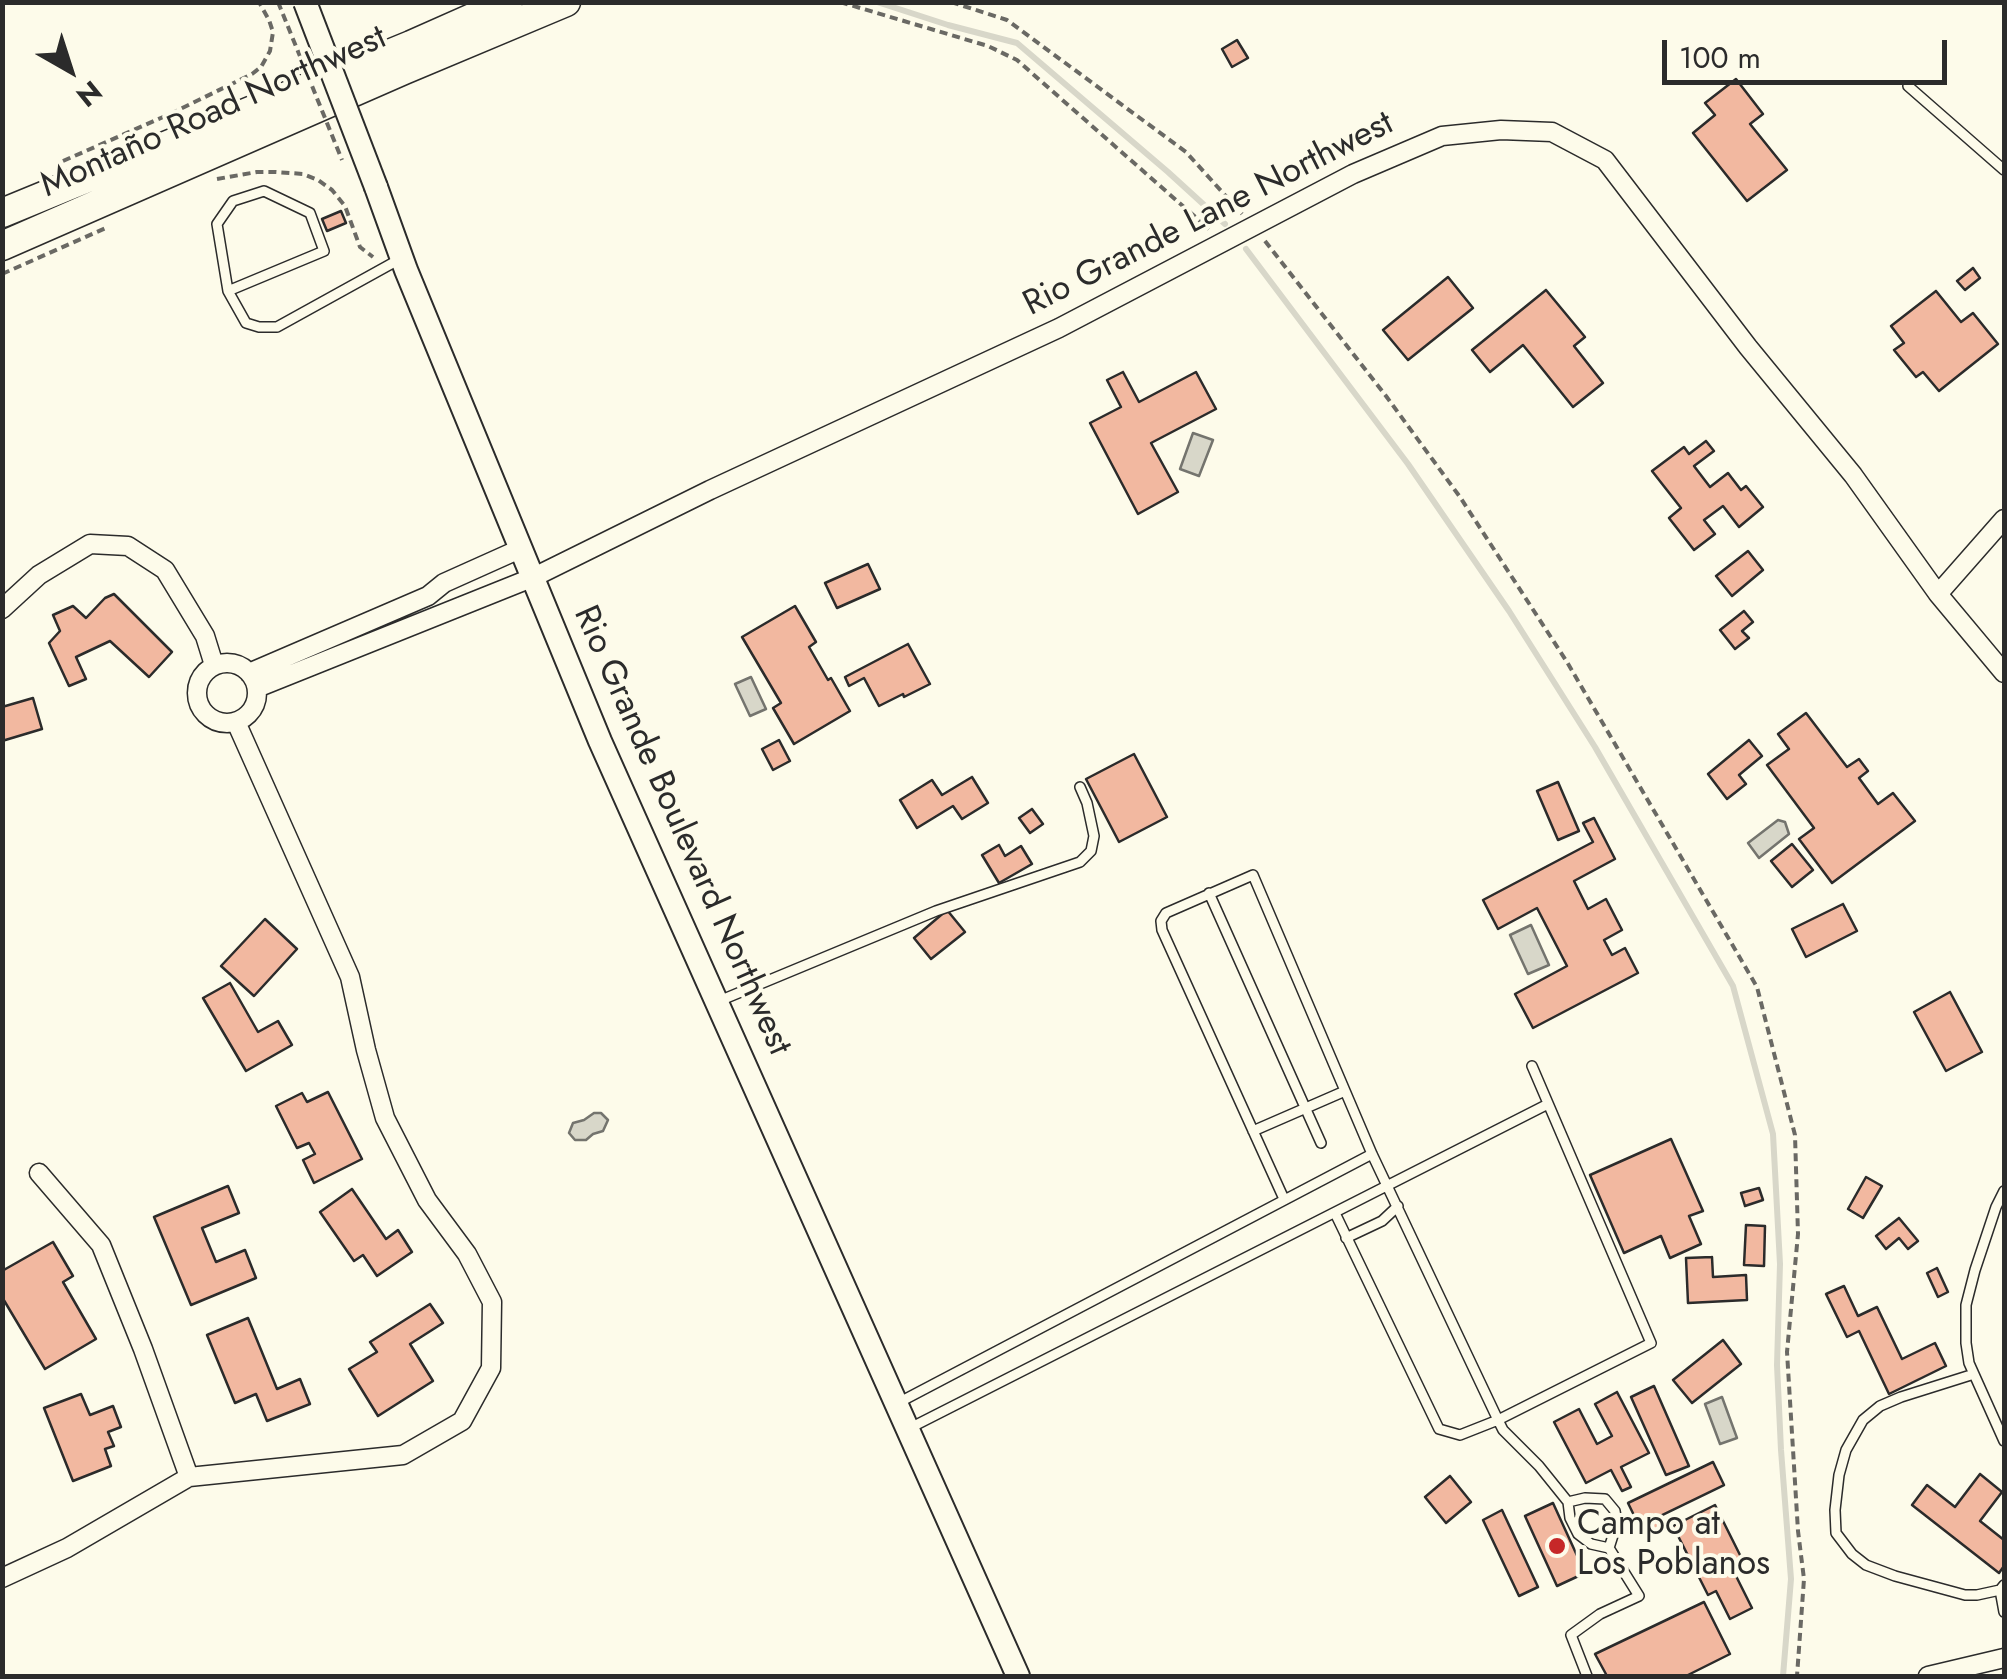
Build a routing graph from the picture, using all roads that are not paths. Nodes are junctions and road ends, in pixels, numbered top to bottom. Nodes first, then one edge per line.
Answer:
1 (305, 2) edge
2 (508, 2) edge
3 (566, 2) edge
4 (1908, 86) dead end
5 (2004, 170) edge
6 (2, 212) edge
7 (2, 246) edge
8 (402, 258) junction
9 (228, 291) junction
10 (2004, 519) edge
11 (522, 548) junction
12 (534, 577) junction
13 (1938, 594) junction
14 (2, 609) edge
15 (354, 628) junction
16 (363, 646) junction
17 (214, 665) junction
18 (2004, 673) edge
19 (253, 681) junction
20 (236, 722) junction
21 (1080, 787) dead end
22 (1210, 893) junction
23 (716, 1002) junction
24 (1532, 1066) dead end
25 (1345, 1092) junction
26 (1548, 1104) junction
27 (1305, 1108) junction
28 (1253, 1130) junction
29 (1320, 1143) dead end
30 (1372, 1154) junction
31 (39, 1173) dead end
32 (1388, 1185) junction
33 (2004, 1191) edge
34 (1284, 1198) junction
35 (1398, 1206) junction
36 (1335, 1213) junction
37 (1346, 1238) junction
38 (1974, 1374) junction
39 (896, 1404) junction
40 (1498, 1420) junction
41 (908, 1429) junction
42 (2004, 1442) edge
43 (189, 1477) junction
44 (1568, 1502) junction
45 (1609, 1548) junction
46 (2, 1578) edge
47 (2002, 1588) edge
48 (2004, 1612) edge
49 (2004, 1658) edge
50 (1018, 1676) edge
51 (1587, 1676) edge
52 (1928, 1676) edge

1 - 8 street, Rio Grande Boulevard Northwest, bridge
2 - 6 main road, Montaño Road Northwest
3 - 7 main road, Montaño Road Northwest
4 - 5 lane
8 - 9 lane
8 - 11 street, Rio Grande Boulevard Northwest
9 - 9 lane
10 - 13 street
11 - 12 street, Rio Grande Boulevard Northwest
11 - 15 street
12 - 13 street, Rio Grande Lane Northwest
12 - 16 street, Rio Grande Lane Northwest
12 - 23 street, Rio Grande Boulevard Northwest
13 - 18 street, Rio Grande Lane Northwest
14 - 17 street
15 - 16 lane
15 - 19 street
16 - 19 street, Rio Grande Lane Northwest
17 - 19 street
17 - 20 street
19 - 20 street
20 - 43 street
21 - 23 lane
22 - 25 lane
22 - 27 lane
22 - 28 lane
23 - 39 street, Rio Grande Boulevard Northwest
24 - 26 lane
25 - 27 lane
25 - 30 lane
26 - 32 lane
26 - 40 lane
27 - 28 lane
27 - 29 lane
28 - 34 lane
30 - 32 lane
30 - 34 lane
31 - 43 street
32 - 35 lane
32 - 36 lane
33 - 38 lane
34 - 39 lane
35 - 37 lane
35 - 40 lane
36 - 37 lane
36 - 41 lane
37 - 40 lane
38 - 42 lane
38 - 47 lane
39 - 41 street, Rio Grande Boulevard Northwest
40 - 44 lane
41 - 50 street, Rio Grande Boulevard Northwest
43 - 46 street
44 - 45 lane
44 - 45 lane
45 - 51 lane
47 - 48 lane
49 - 52 street

